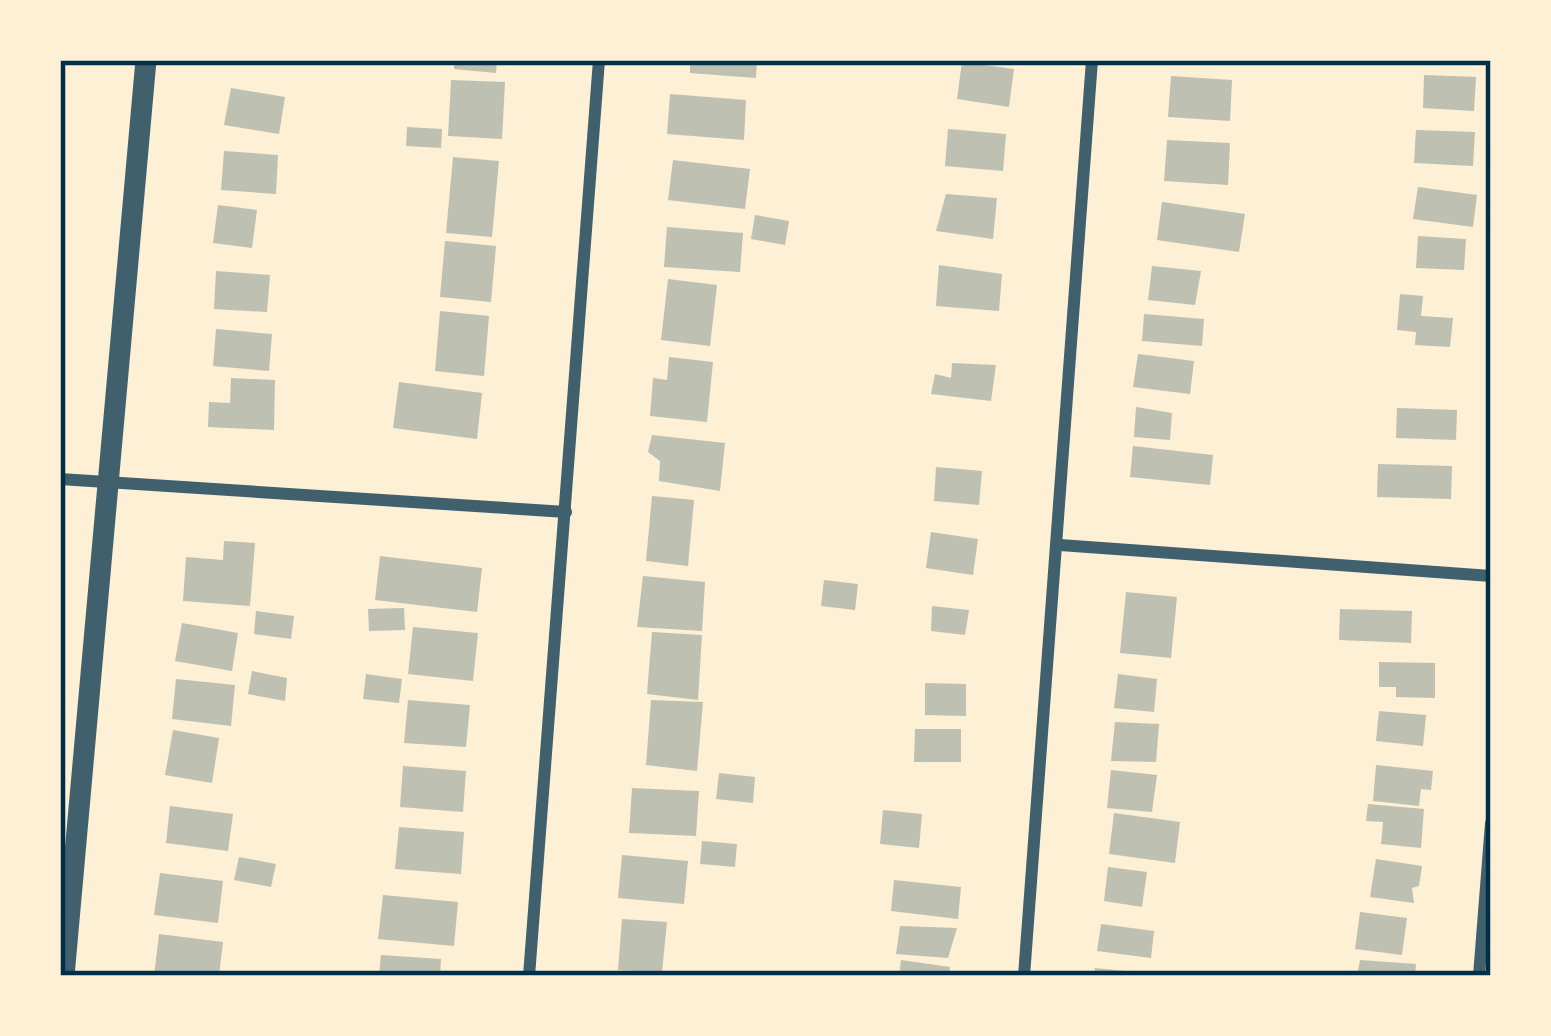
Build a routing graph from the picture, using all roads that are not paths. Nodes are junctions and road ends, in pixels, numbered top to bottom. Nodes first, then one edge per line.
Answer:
1 (146, 60) edge
2 (599, 60) edge
3 (1093, 60) edge
4 (60, 479) edge
5 (106, 484) junction
6 (566, 512) junction
7 (1060, 545) junction
8 (1491, 576) edge
9 (1491, 824) edge
10 (64, 976) edge
11 (529, 976) edge
12 (1024, 976) edge
13 (1478, 976) edge

1 - 5 street
2 - 6 street
3 - 7 street
4 - 5 street
5 - 6 street
5 - 10 street
6 - 11 street
7 - 8 street
7 - 12 street
9 - 13 street

